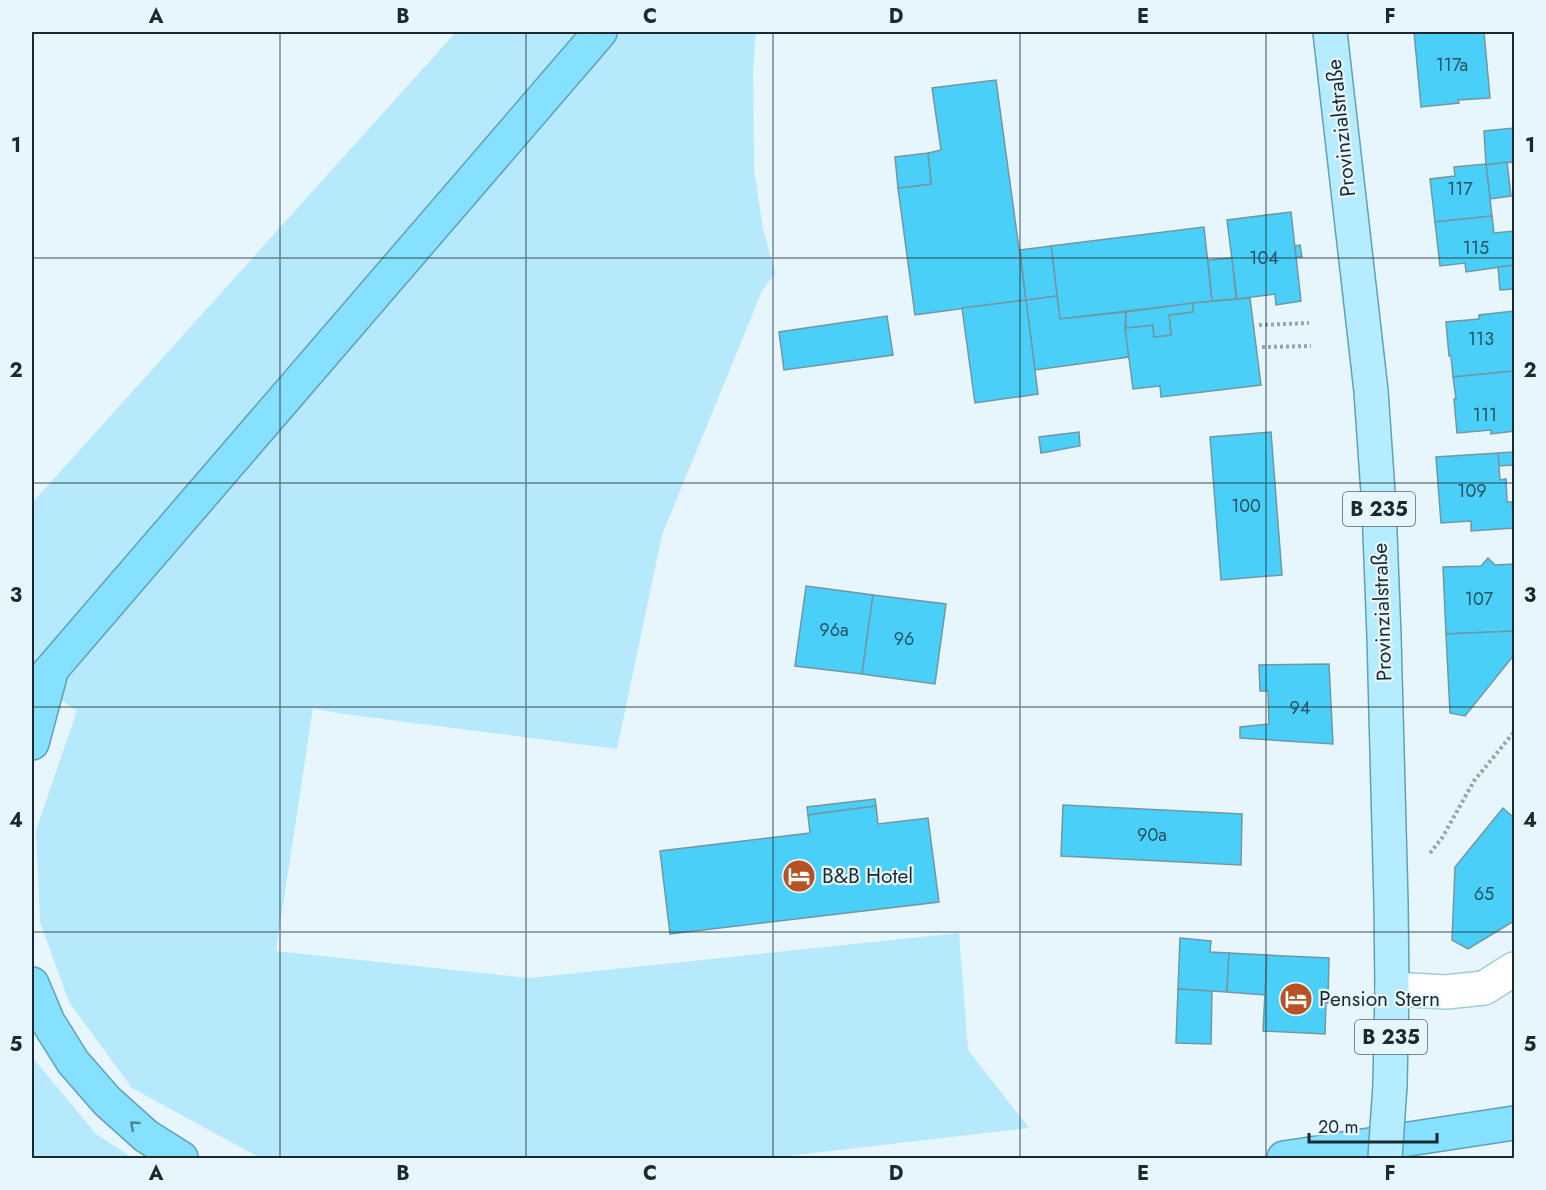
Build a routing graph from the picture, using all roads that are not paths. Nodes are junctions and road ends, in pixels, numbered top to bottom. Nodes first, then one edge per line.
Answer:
1 (600, 32) edge
2 (1330, 32) edge
3 (42, 681) edge
4 (32, 743) edge
5 (1515, 969) edge
6 (32, 984) edge
7 (1392, 989) junction
8 (1515, 1123) edge
9 (181, 1158) edge
10 (1284, 1158) edge
11 (1385, 1158) edge

1 - 3 highway
2 - 7 main road, Provinzialstraße / B 235
3 - 4 highway
5 - 7 street
9 -> 6 highway
7 - 11 main road, Provinzialstraße / B 235, bridge
8 - 10 highway

